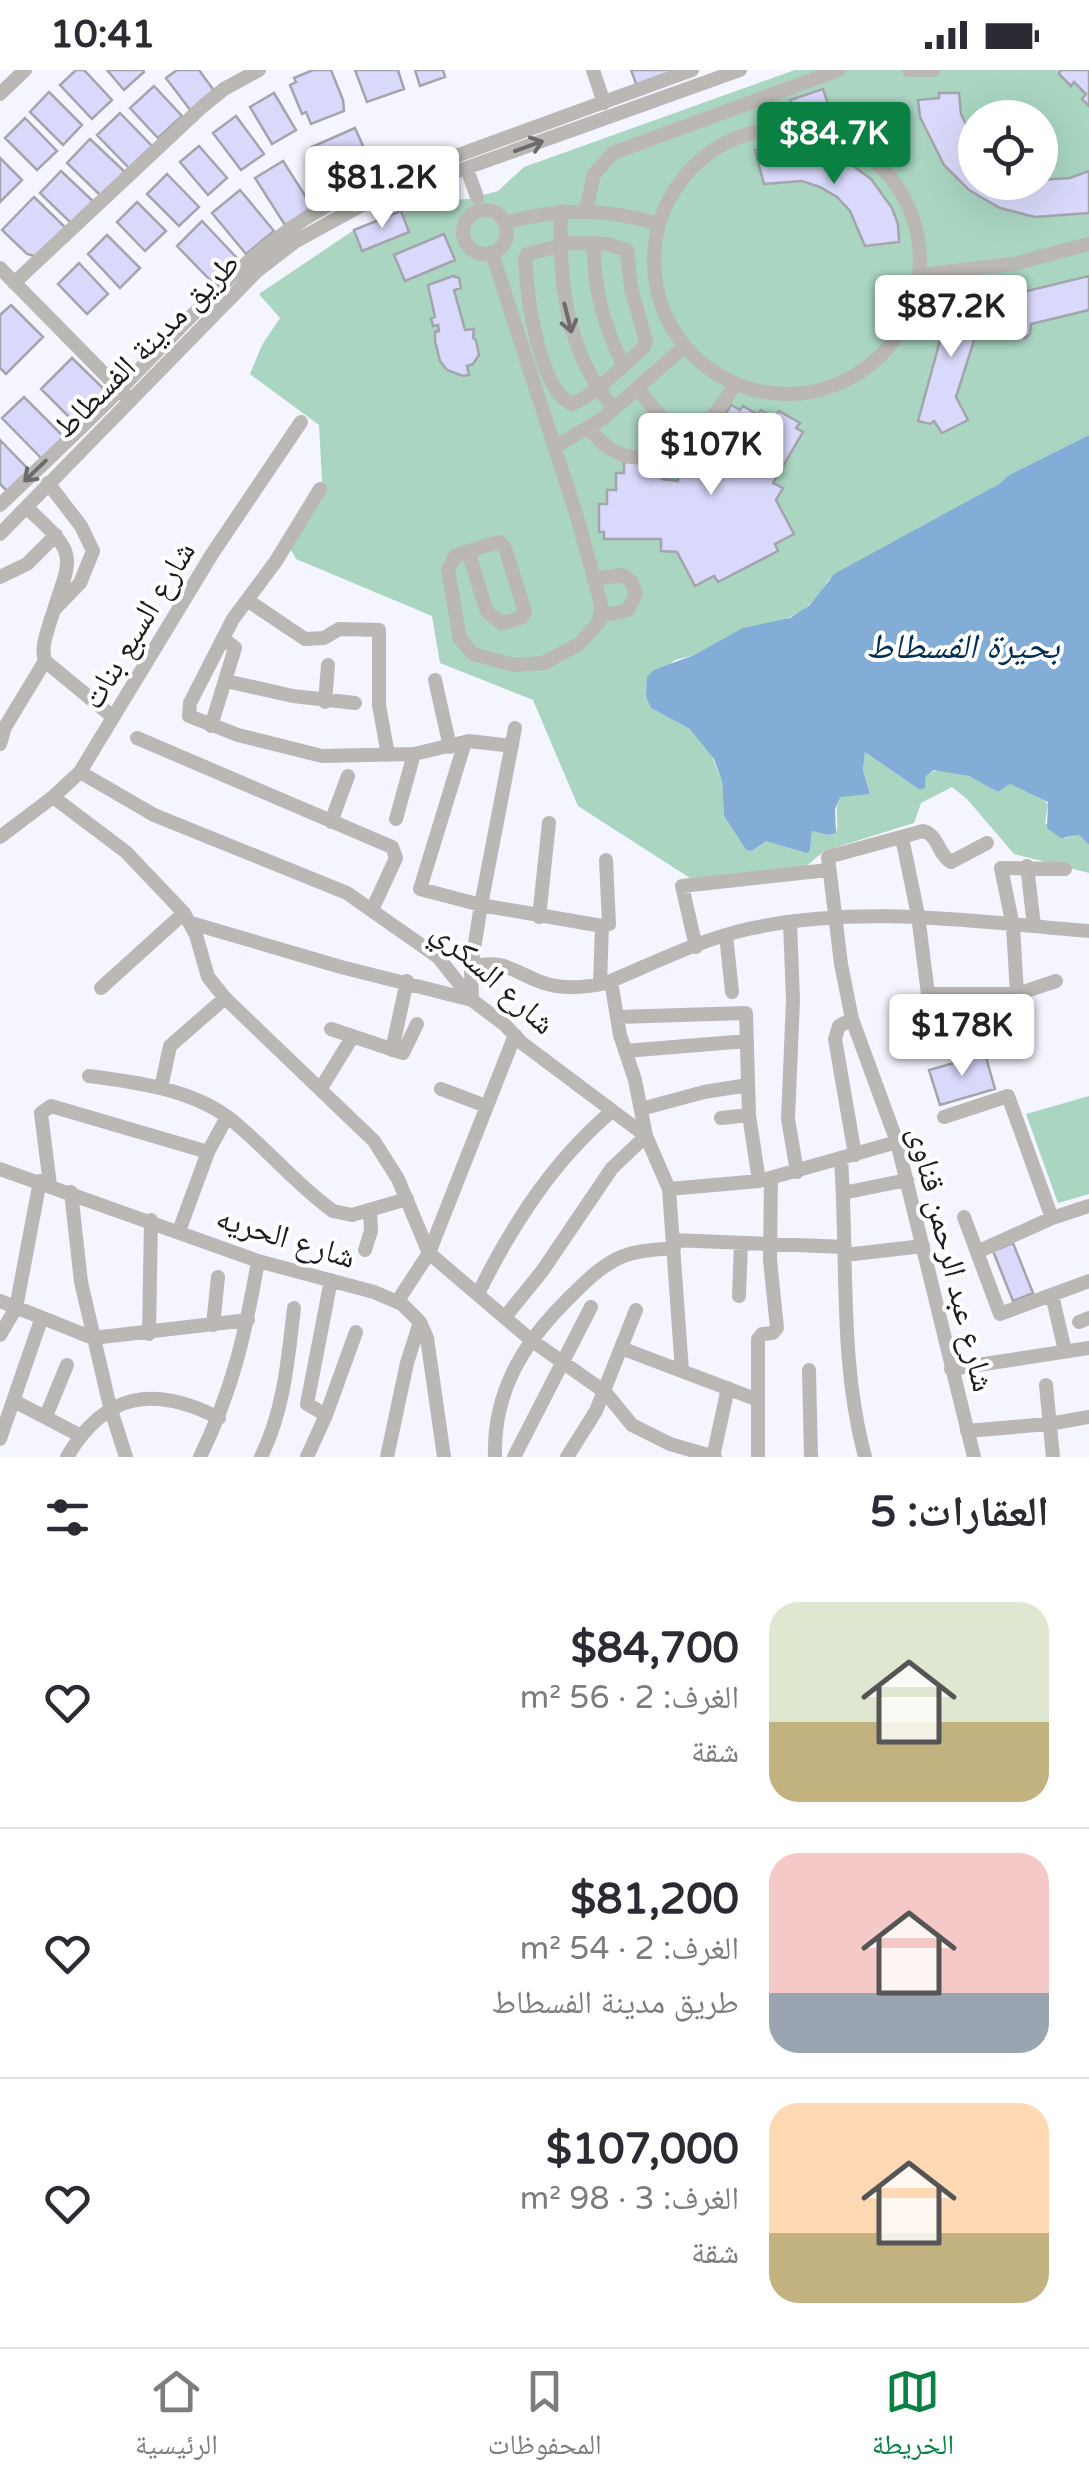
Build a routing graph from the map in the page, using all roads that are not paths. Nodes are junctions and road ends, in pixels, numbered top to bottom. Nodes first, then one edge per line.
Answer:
1 (26, 70) edge
2 (259, 70) edge
3 (592, 70) edge
4 (692, 70) edge
5 (740, 70) edge
6 (839, 70) edge
7 (909, 70) edge
8 (932, 70) edge
9 (0, 94) edge
10 (604, 102) junction
11 (467, 169) junction
12 (479, 202) junction
13 (586, 211) junction
14 (561, 212) junction
15 (505, 224) junction
16 (658, 224) junction
17 (594, 243) junction
18 (560, 244) junction
19 (1089, 244) edge
20 (492, 253) junction
21 (0, 268) edge
22 (920, 275) junction
23 (14, 283) junction
24 (685, 346) junction
25 (623, 364) junction
26 (735, 383) junction
27 (597, 387) junction
28 (637, 388) junction
29 (126, 395) junction
30 (614, 409) junction
31 (302, 422) dead end
32 (589, 428) junction
33 (684, 444) junction
34 (555, 447) junction
35 (48, 484) junction
36 (320, 489) dead end
37 (0, 505) edge
38 (26, 507) junction
39 (0, 534) edge
40 (56, 535) junction
41 (468, 551) junction
42 (0, 578) edge
43 (594, 579) junction
44 (247, 600) junction
45 (54, 609) junction
46 (602, 616) junction
47 (223, 638) junction
48 (44, 661) junction
49 (328, 665) dead end
50 (436, 680) dead end
51 (226, 681) junction
52 (325, 702) junction
53 (355, 703) dead end
54 (114, 717) junction
55 (211, 726) junction
56 (2, 728) edge
57 (515, 728) dead end
58 (137, 738) dead end
59 (0, 744) edge
60 (457, 744) junction
61 (512, 746) junction
62 (414, 754) junction
63 (388, 755) junction
64 (80, 772) junction
65 (348, 776) dead end
66 (54, 797) junction
67 (396, 819) dead end
68 (331, 822) junction
69 (550, 822) dead end
70 (0, 837) edge
71 (902, 838) junction
72 (986, 843) dead end
73 (606, 860) dead end
74 (1027, 866) junction
75 (828, 870) junction
76 (1065, 870) dead end
77 (481, 905) junction
78 (372, 910) junction
79 (918, 916) junction
80 (539, 917) junction
81 (187, 918) junction
82 (834, 918) junction
83 (790, 922) junction
84 (602, 926) junction
85 (1014, 926) junction
86 (1034, 926) junction
87 (1089, 931) edge
88 (726, 935) junction
89 (696, 947) junction
90 (471, 968) junction
91 (1056, 981) dead end
92 (407, 982) junction
93 (606, 983) junction
94 (101, 988) dead end
95 (732, 992) dead end
96 (928, 994) junction
97 (1017, 994) junction
98 (224, 998) junction
99 (472, 1000) junction
100 (617, 1017) junction
101 (852, 1019) junction
102 (417, 1024) dead end
103 (331, 1028) dead end
104 (989, 1031) dead end
105 (515, 1035) junction
106 (353, 1036) junction
107 (747, 1041) junction
108 (392, 1050) junction
109 (625, 1052) junction
110 (89, 1076) dead end
111 (748, 1086) junction
112 (161, 1088) junction
113 (321, 1088) junction
114 (441, 1089) dead end
115 (486, 1106) junction
116 (641, 1110) junction
117 (612, 1111) junction
118 (750, 1115) junction
119 (228, 1117) junction
120 (944, 1117) dead end
121 (721, 1118) dead end
122 (646, 1136) junction
123 (897, 1142) junction
124 (208, 1152) junction
125 (848, 1157) junction
126 (1, 1172) edge
127 (797, 1172) junction
128 (765, 1180) junction
129 (907, 1180) junction
130 (45, 1183) junction
131 (669, 1189) junction
132 (72, 1192) junction
133 (844, 1193) junction
134 (407, 1199) junction
135 (1089, 1206) edge
136 (370, 1210) junction
137 (964, 1217) dead end
138 (1052, 1218) junction
139 (151, 1220) junction
140 (179, 1231) junction
141 (741, 1243) junction
142 (674, 1244) junction
143 (770, 1244) junction
144 (923, 1246) junction
145 (364, 1250) dead end
146 (845, 1251) junction
147 (429, 1252) junction
148 (977, 1252) junction
149 (258, 1261) junction
150 (218, 1277) dead end
151 (331, 1280) junction
152 (1089, 1281) edge
153 (478, 1294) junction
154 (739, 1296) dead end
155 (1052, 1296) junction
156 (0, 1300) edge
157 (397, 1302) junction
158 (591, 1306) dead end
159 (16, 1308) junction
160 (294, 1308) dead end
161 (636, 1310) dead end
162 (505, 1317) junction
163 (41, 1320) junction
164 (248, 1320) junction
165 (420, 1322) junction
166 (213, 1325) junction
167 (356, 1332) dead end
168 (0, 1334) edge
169 (149, 1334) junction
170 (93, 1338) junction
171 (531, 1340) junction
172 (622, 1348) junction
173 (1089, 1348) edge
174 (1065, 1351) junction
175 (564, 1363) junction
176 (67, 1365) dead end
177 (951, 1369) junction
178 (809, 1370) dead end
179 (682, 1371) junction
180 (1046, 1386) dead end
181 (728, 1388) junction
182 (604, 1392) junction
183 (758, 1400) junction
184 (14, 1401) junction
185 (110, 1407) junction
186 (326, 1415) junction
187 (46, 1416) junction
188 (1089, 1416) edge
189 (219, 1418) junction
190 (1049, 1424) junction
191 (967, 1432) junction
192 (81, 1436) junction
193 (0, 1439) edge
194 (67, 1457) edge
195 (126, 1457) edge
196 (200, 1457) edge
197 (261, 1457) edge
198 (307, 1457) edge
199 (387, 1457) edge
200 (444, 1457) edge
201 (496, 1457) edge
202 (514, 1457) edge
203 (567, 1457) edge
204 (713, 1457) edge
205 (758, 1457) edge
206 (811, 1457) edge
207 (865, 1457) edge
208 (974, 1457) edge
209 (1053, 1457) edge

1 - 9 street
2 - 23 street
3 - 10 street
4 - 10 street, طريق مدينة الفسطاط
11 -> 5 street, طريق مدينة الفسطاط
6 - 13 street
7 - 8 street
10 - 29 street, طريق مدينة الفسطاط
11 - 12 street
11 - 29 street, طريق مدينة الفسطاط
12 - 15 street
12 - 20 street
13 - 14 street
13 - 16 street
14 - 15 street
14 - 18 street
15 - 20 street
16 - 22 street
16 - 24 street
17 - 18 street
17 - 25 street
17 - 25 street
18 -> 27 street
18 - 27 street
19 - 22 street
20 - 34 street
21 - 23 street
22 - 26 street
23 - 29 street
24 - 26 street
24 - 28 street
25 - 27 street
26 - 33 street
27 - 30 street
28 - 30 street
28 - 33 street
29 - 35 street, طريق مدينة الفسطاط
29 -> 37 street, طريق مدينة الفسطاط
30 - 32 street
31 - 54 street, شارع السبع بنات
32 - 33 street
32 - 34 street
34 - 43 street
35 - 38 street, طريق مدينة الفسطاط
35 - 45 street
36 - 44 street
38 - 39 street, طريق مدينة الفسطاط
38 - 40 street
40 - 42 street
40 - 45 street
41 - 41 street
41 - 46 street
43 - 46 street
43 - 46 street
44 - 47 street
44 - 63 street
45 - 48 street
47 - 51 street
47 - 55 street
48 - 54 street
48 - 56 street
49 - 52 street
50 - 60 street
51 - 52 street
51 - 55 street
52 - 53 street
54 - 64 street, شارع السبع بنات
55 - 63 street
56 - 59 street
57 - 61 street
58 - 68 street
60 - 61 street
60 - 62 street
60 - 77 street
61 - 77 street
62 - 63 street
62 - 67 street
64 - 66 street, شارع السبع بنات
64 - 78 street, شارع السكري
65 - 68 street
66 - 70 street, شارع السبع بنات
66 - 81 street
68 - 78 street
69 - 80 street
71 - 72 street
71 - 75 street
71 - 79 street
73 - 84 street
74 - 76 street
74 - 85 street
74 - 86 street
75 - 82 street, شارع عبد الرحمن قناوى
75 - 89 street
77 - 80 street
77 - 90 street
78 - 99 street, شارع السكري
79 - 82 street
79 - 85 street
79 - 96 street
80 - 84 street
81 - 92 street
81 - 94 street
81 - 98 street
82 - 83 street
82 - 101 street, شارع عبد الرحمن قناوى
83 - 88 street
83 - 127 street
84 - 93 street
85 - 86 street
85 - 97 street
86 - 87 street
88 - 89 street
88 - 95 street
89 - 93 street
90 - 93 street
90 - 99 street
91 - 97 street
92 - 99 street
92 - 108 street
93 - 100 street
96 - 97 street
96 - 104 street
98 - 112 street
98 - 113 street
99 - 105 street, شارع السكري
100 - 107 street
100 - 109 street
101 - 123 street, شارع عبد الرحمن قناوى
101 - 125 street
102 - 108 street
103 - 106 street
105 - 115 street
105 - 117 street, شارع السكري
106 - 108 street
106 - 113 street
107 - 109 street
107 - 111 street
109 - 116 street
110 - 112 street
111 - 116 street
111 - 118 street
112 - 119 street
113 - 134 street
114 - 115 street
115 - 147 street
116 - 122 street
117 - 122 street, شارع السكري
117 - 153 street
118 - 121 street
118 - 128 street
119 - 124 street
119 - 136 street
120 - 138 street
122 - 131 street
122 - 162 street
123 - 125 street
123 - 129 street, شارع عبد الرحمن قناوى
124 - 130 street
124 - 140 street
125 - 127 street
125 - 133 street
126 - 130 street, شارع الحريه
127 - 128 street
128 - 131 street
128 - 143 street
129 - 133 street
129 - 144 street, شارع عبد الرحمن قناوى
130 - 132 street, شارع الحريه
130 - 159 street
131 - 142 street
132 - 139 street, شارع الحريه
132 - 170 street
133 - 146 street
134 - 136 street
134 - 147 street
135 - 138 street
136 - 145 street
137 - 148 street
138 - 148 street
139 - 140 street, شارع الحريه
139 - 169 street
140 - 149 street, شارع الحريه
141 - 142 street
141 - 143 street
141 - 154 street
142 - 171 street
142 - 179 street
143 - 146 street
143 - 183 street
144 - 146 street
144 - 177 street, شارع عبد الرحمن قناوى
146 - 207 street
147 - 153 street
147 - 157 street
148 - 155 street
149 - 151 street, شارع الحريه
149 - 164 street
150 - 166 street
151 - 157 street, شارع الحريه
151 - 186 street
152 - 155 street
153 - 162 street
155 - 174 street
156 - 159 street
157 - 165 street, شارع الحريه
158 - 175 street
159 - 163 street
159 - 168 street
160 - 197 street
161 - 172 street
162 - 171 street
163 - 170 street
163 - 184 street
164 - 166 street
164 - 189 street
165 - 199 street
165 - 200 street
166 - 169 street
167 - 186 street
169 - 170 street
170 - 185 street
171 - 175 street
171 - 201 street
172 - 179 street
172 - 182 street
173 - 174 street
174 - 177 street
175 - 182 street
175 - 202 street
176 - 187 street
177 - 191 street, شارع عبد الرحمن قناوى
178 - 206 street
179 - 181 street
180 - 190 street
181 - 183 street
181 - 204 street
182 - 203 street
182 - 204 street
183 - 205 street
184 - 187 street
184 - 193 street
185 - 189 street
185 - 192 street
185 - 195 street
186 - 198 street
187 - 192 street
188 - 190 street
189 - 196 street
190 - 191 street
190 - 209 street
191 - 208 street, شارع عبد الرحمن قناوى
192 - 194 street

